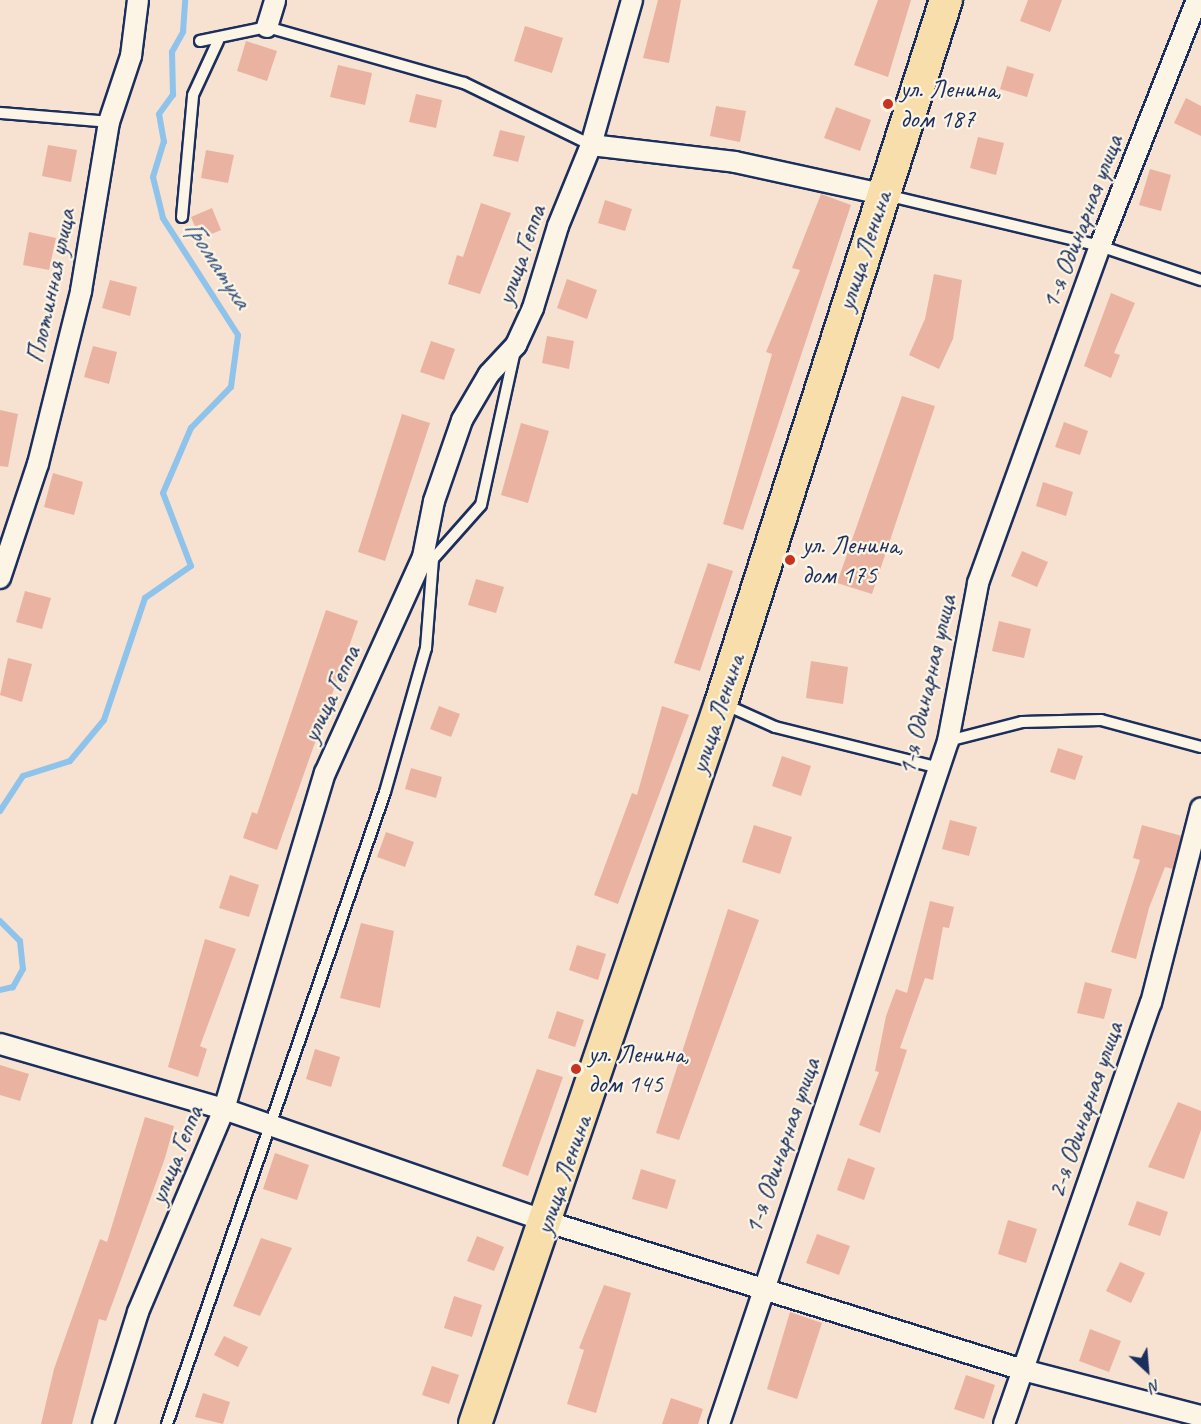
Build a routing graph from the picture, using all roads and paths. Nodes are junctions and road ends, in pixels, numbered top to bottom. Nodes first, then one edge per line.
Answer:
1 (138, 0) edge
2 (275, 0) edge
3 (632, 0) edge
4 (946, 0) edge
5 (1197, 0) edge
6 (267, 27) junction
7 (200, 41) dead end
8 (218, 41) junction
9 (0, 113) edge
10 (110, 122) junction
11 (591, 145) junction
12 (882, 194) junction
13 (182, 217) dead end
14 (1100, 246) junction
15 (1201, 280) edge
16 (516, 345) junction
17 (3, 551) edge
18 (428, 558) junction
19 (0, 578) edge
20 (721, 702) junction
21 (948, 741) junction
22 (1201, 747) edge
23 (939, 768) junction
24 (1201, 808) edge
25 (1, 1045) edge
26 (224, 1109) junction
27 (273, 1126) junction
28 (548, 1222) junction
29 (764, 1285) junction
30 (1023, 1370) junction
31 (1201, 1416) edge
32 (103, 1424) edge
33 (167, 1424) edge
34 (475, 1424) edge
35 (719, 1424) edge
36 (1004, 1424) edge

1 - 10 street, Плотинная улица
2 - 6 street
3 - 11 street, улица Геппа
4 - 12 main road, улица Ленина
5 - 14 street, 1-я Одинарная улица
6 - 8 lane
6 - 11 lane
7 - 8 lane
8 - 13 lane
9 - 10 lane
10 - 17 street, Плотинная улица
11 - 12 street
11 - 16 street, улица Геппа
12 - 14 lane
12 - 20 main road, улица Ленина
14 - 15 lane
14 - 21 street, 1-я Одинарная улица
16 - 18 street, улица Геппа
16 - 18 lane
17 - 19 street, Плотинная улица
18 - 26 street, улица Геппа
18 - 27 lane
20 - 23 lane
20 - 28 main road, улица Ленина
21 - 22 lane
21 - 23 street, 1-я Одинарная улица
23 - 29 street, 1-я Одинарная улица
24 - 30 street, 2-я Одинарная улица
25 - 26 street
26 - 27 street
26 - 32 street, улица Геппа
27 - 28 street
27 - 33 lane
28 - 29 street
28 - 34 main road, улица Ленина
29 - 30 street
29 - 35 street, 1-я Одинарная улица
30 - 31 street
30 - 36 street, 2-я Одинарная улица

